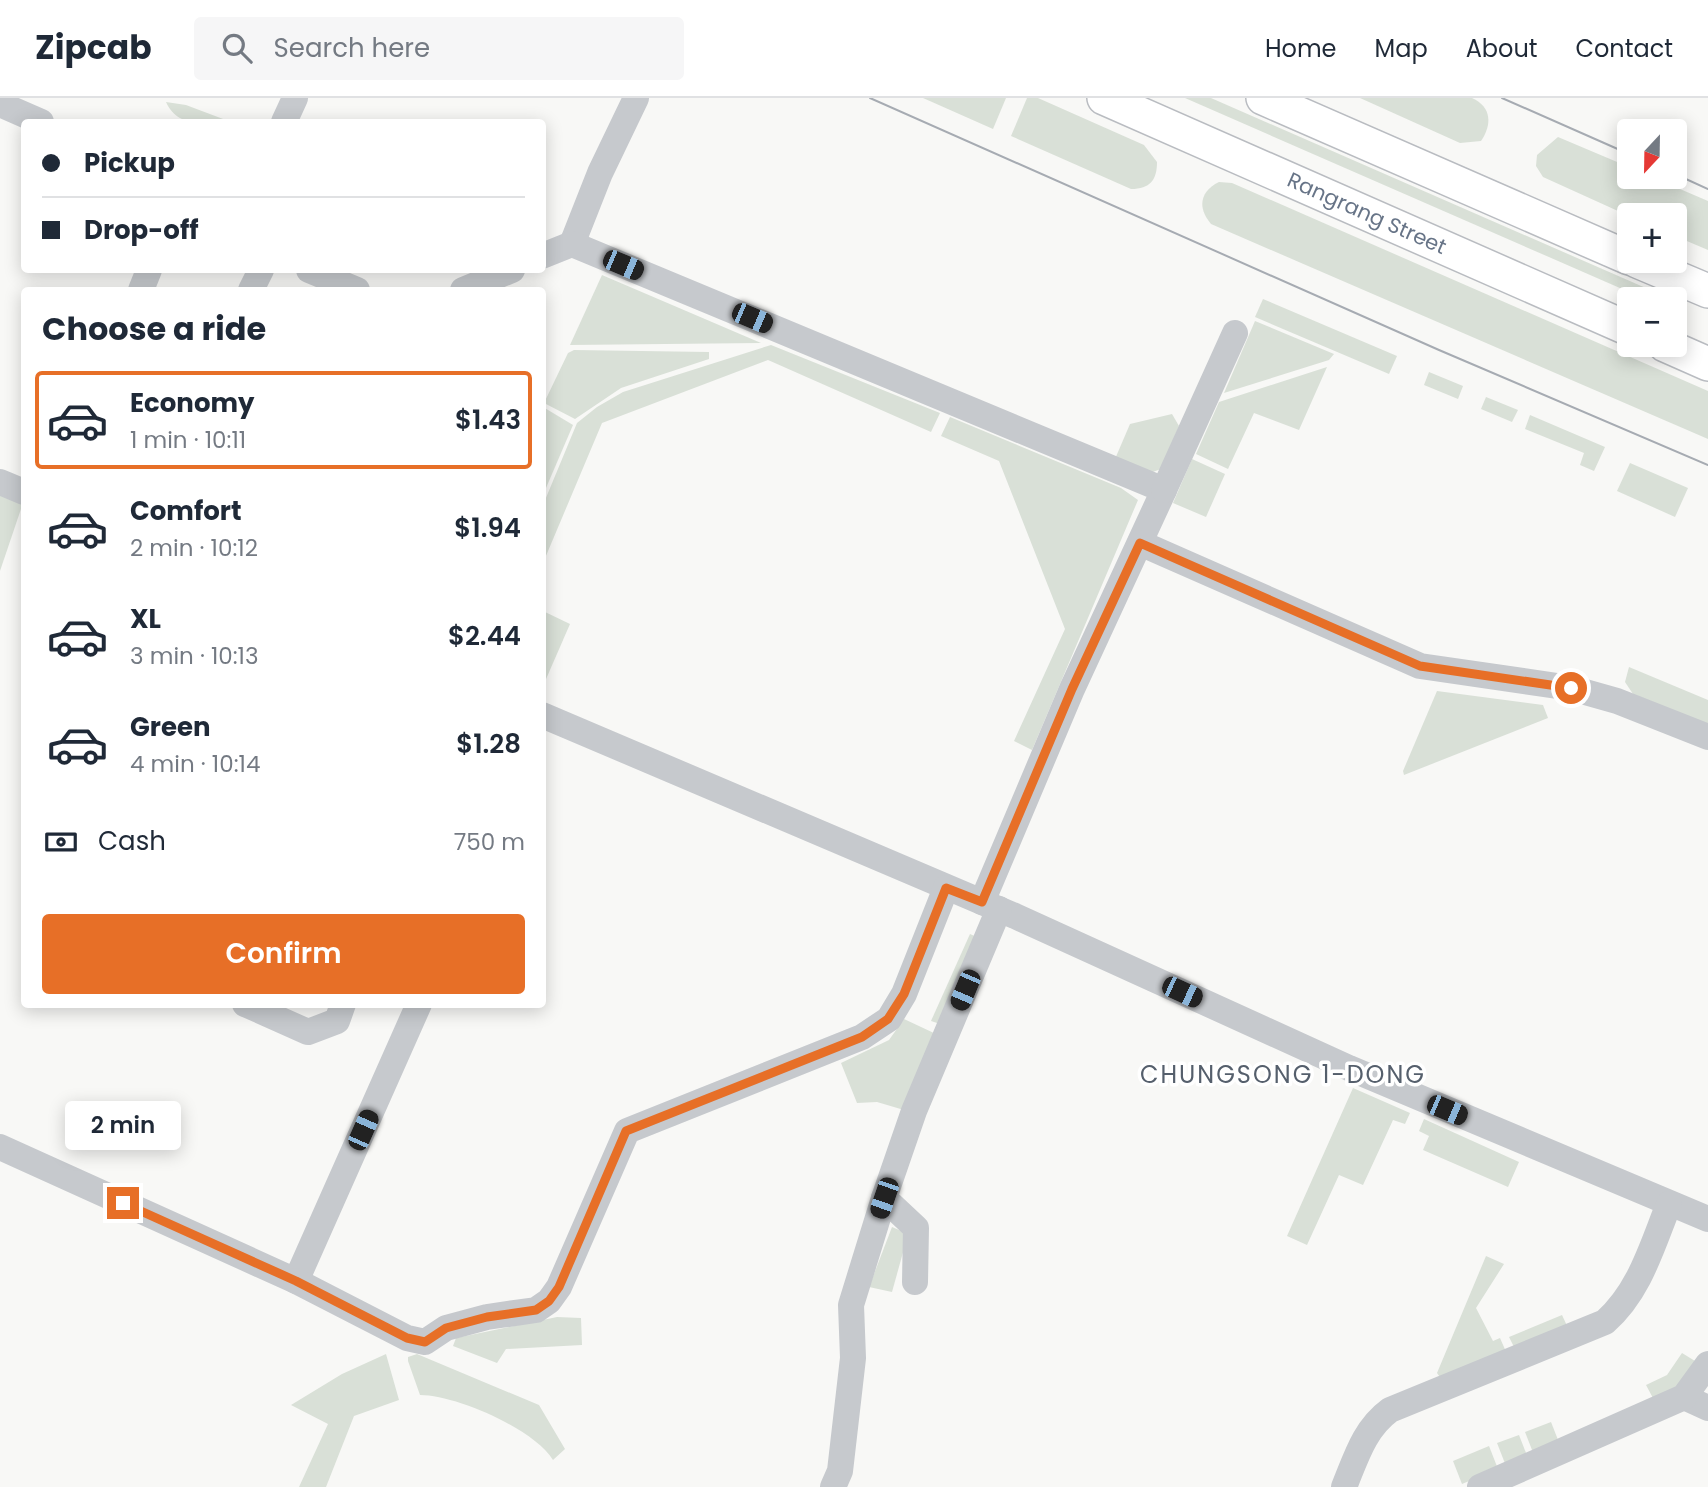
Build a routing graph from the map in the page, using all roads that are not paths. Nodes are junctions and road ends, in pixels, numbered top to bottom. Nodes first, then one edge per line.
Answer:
1 (295, 98) edge
2 (636, 98) edge
3 (1104, 98) edge
4 (1264, 98) edge
5 (0, 104) edge
6 (34, 119) edge
7 (285, 119) edge
8 (572, 244) junction
9 (1617, 253) edge
10 (546, 254) edge
11 (316, 273) edge
12 (505, 273) edge
13 (1665, 273) edge
14 (350, 287) edge
15 (470, 287) edge
16 (1708, 291) edge
17 (1617, 324) edge
18 (1235, 333) dead end
19 (1687, 355) edge
20 (1708, 364) edge
21 (0, 482) edge
22 (1164, 490) junction
23 (21, 491) edge
24 (1140, 543) junction
25 (546, 719) edge
26 (1708, 737) edge
27 (946, 888) junction
28 (990, 906) junction
29 (255, 1008) edge
30 (342, 1008) edge
31 (417, 1008) edge
32 (0, 1147) edge
33 (884, 1198) junction
34 (1669, 1204) junction
35 (1708, 1219) edge
36 (296, 1281) junction
37 (915, 1282) dead end
38 (1708, 1364) edge
39 (1684, 1397) junction
40 (1708, 1408) edge
41 (833, 1487) edge
42 (1344, 1487) edge
43 (1480, 1487) edge

1 - 7 street
2 - 8 street
3 - 17 main road, Rangrang Street
4 - 9 main road
5 - 6 street
8 - 10 street
8 - 22 street
11 - 14 street
12 - 15 street
13 - 16 main road
18 - 22 street
19 - 20 main road
21 - 23 street
22 - 24 street
24 - 26 street
24 - 28 street
25 - 27 street
27 - 28 street
27 - 36 street
28 - 33 street
28 - 34 street
29 - 30 street
31 - 36 street
32 - 36 street
33 - 37 street
33 - 41 street
34 - 35 street
34 - 42 street
38 - 39 street
39 - 40 street
39 - 43 street

